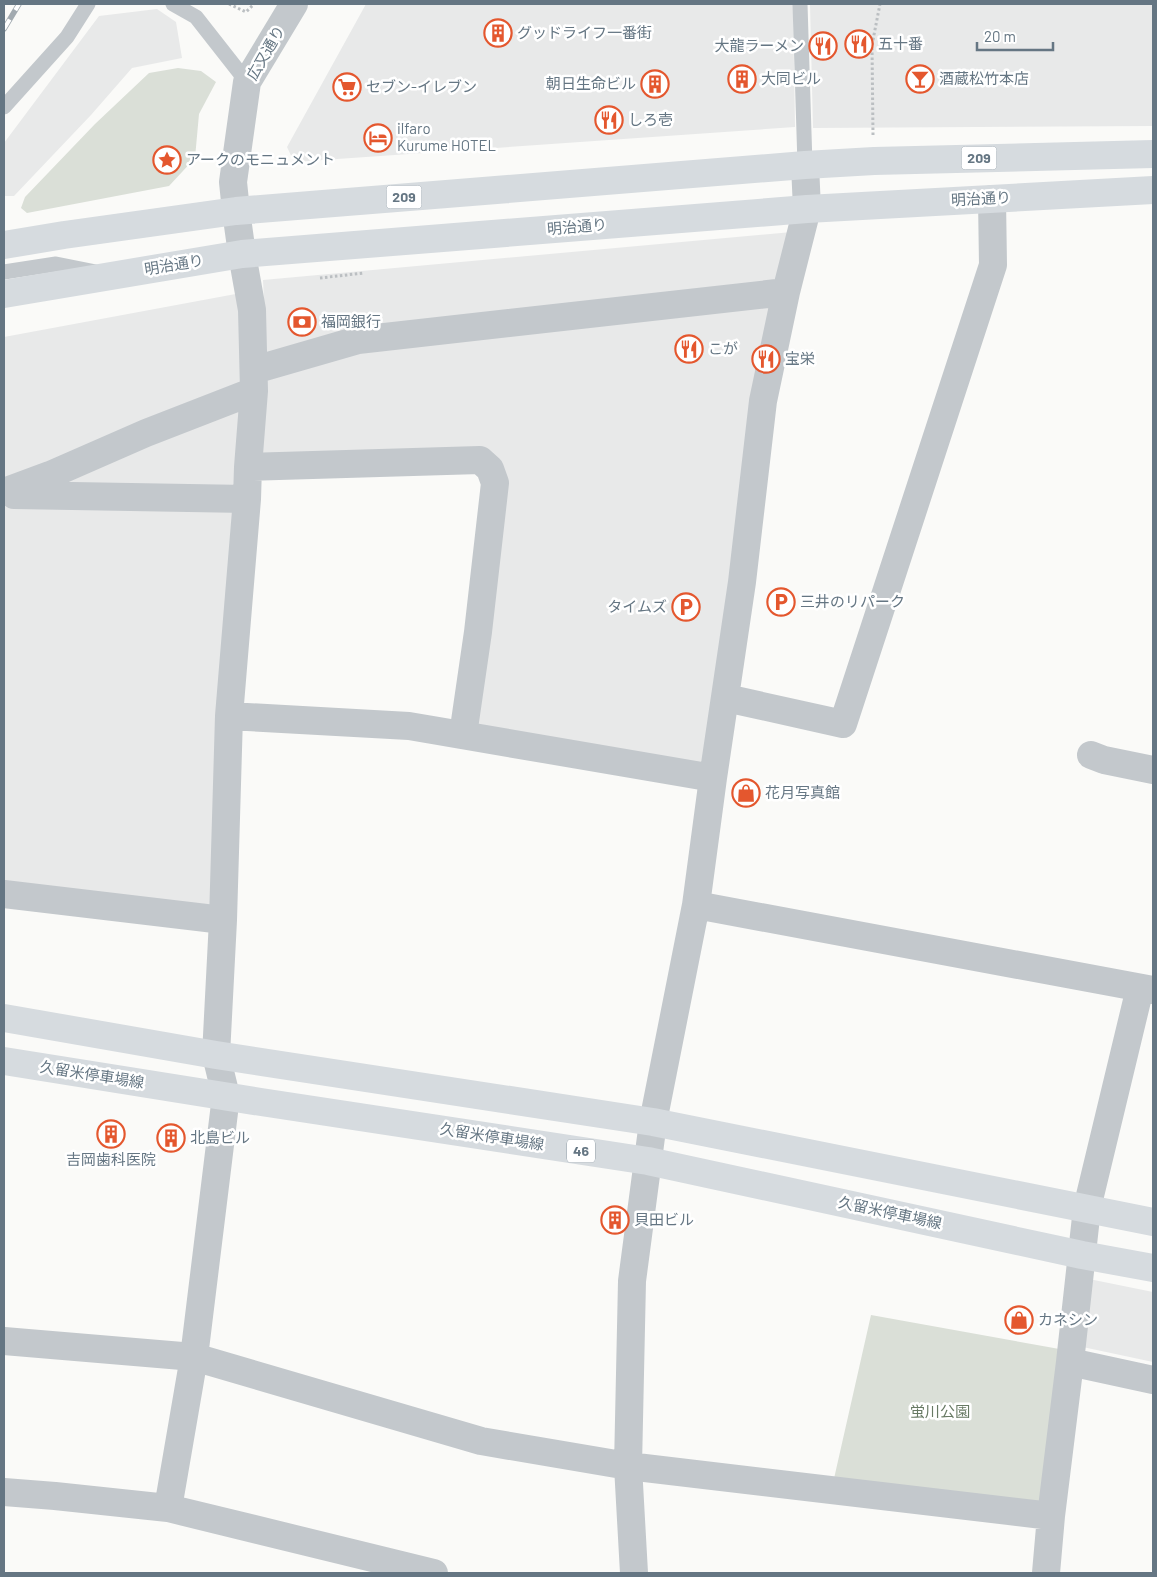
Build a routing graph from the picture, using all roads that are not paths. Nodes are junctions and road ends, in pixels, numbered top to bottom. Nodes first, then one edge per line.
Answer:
1 (88, 4) edge
2 (173, 4) edge
3 (800, 4) edge
4 (292, 5) edge
5 (248, 82) junction
6 (4, 108) edge
7 (1153, 154) edge
8 (805, 165) junction
9 (1153, 190) edge
10 (992, 199) junction
11 (807, 209) junction
12 (236, 211) junction
13 (4, 246) edge
14 (242, 254) junction
15 (4, 272) edge
16 (112, 275) junction
17 (786, 292) junction
18 (4, 294) edge
19 (254, 380) junction
20 (248, 467) junction
21 (4, 493) edge
22 (247, 499) junction
23 (726, 698) junction
24 (229, 716) junction
25 (463, 735) junction
26 (1091, 755) dead end
27 (1153, 770) edge
28 (713, 778) junction
29 (4, 894) edge
30 (696, 905) junction
31 (223, 920) junction
32 (1147, 989) edge
33 (4, 1018) edge
34 (216, 1055) junction
35 (4, 1061) edge
36 (226, 1096) junction
37 (653, 1122) junction
38 (648, 1161) junction
39 (1087, 1208) junction
40 (1153, 1222) edge
41 (1082, 1255) junction
42 (1153, 1268) edge
43 (4, 1341) edge
44 (194, 1357) junction
45 (1070, 1362) junction
46 (1153, 1380) edge
47 (628, 1466) junction
48 (4, 1492) edge
49 (168, 1508) junction
50 (1051, 1516) junction
51 (434, 1573) edge
52 (634, 1573) edge
53 (1046, 1573) edge

1 - 6 lane
2 - 5 lane
3 - 8 lane
4 - 5 street, 広又通り
5 - 12 street, 広又通り
7 - 8 main road, 209
8 - 11 street
8 - 12 main road, 209
9 - 10 main road, 明治通り
10 - 11 main road, 明治通り
10 - 23 street
11 - 14 main road, 明治通り
11 - 17 street
12 - 13 main road, 209
12 - 14 street, 広又通り
14 - 16 main road, 明治通り
14 - 19 street, 広又通り
15 - 16 lane
16 - 18 main road, 明治通り
17 - 19 street
17 - 23 street
19 - 20 street, 広又通り
19 - 21 street
20 - 22 street, 広又通り
20 - 25 street
21 - 22 street
22 - 24 street, 広又通り
23 - 28 street
24 - 25 street
24 - 31 street, 広又通り
25 - 28 street
26 - 27 street
28 - 30 street
29 - 31 street
30 - 32 street
30 - 37 street
31 - 34 street, 広又通り
32 - 39 street
33 - 34 main road
34 - 36 street, 広又通り
34 - 37 main road
35 - 36 main road, 久留米停車場線 / 46
36 - 38 main road, 久留米停車場線 / 46
36 - 44 street
37 - 38 street
37 - 39 main road
38 - 41 main road, 久留米停車場線 / 46
38 - 47 street
39 - 40 main road
39 - 41 street
41 - 42 main road, 久留米停車場線 / 46
41 - 45 street
43 - 44 street
44 - 47 street
44 - 49 street
45 - 46 street
45 - 50 street
47 - 50 street
47 - 52 street
48 - 49 street
49 - 51 street
50 - 53 street

